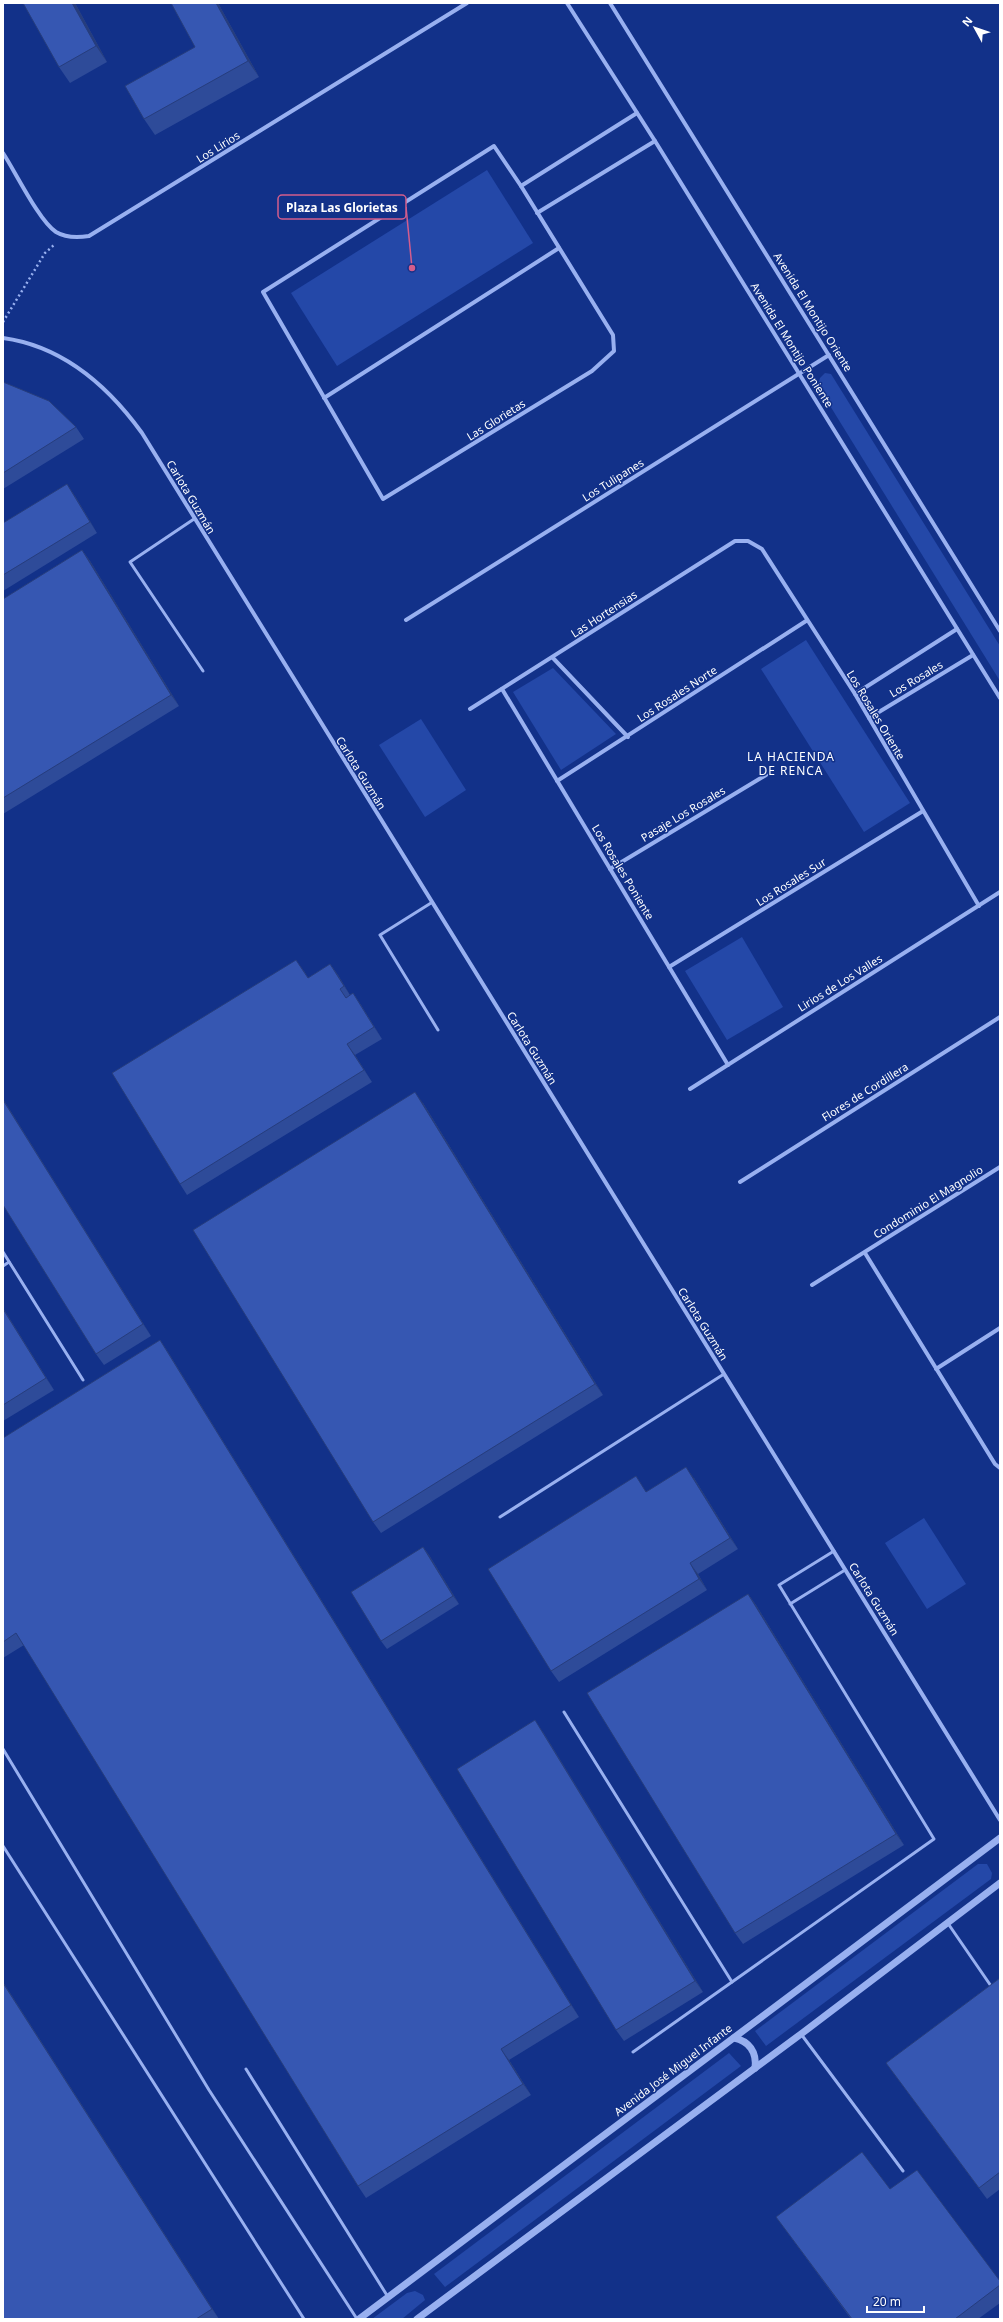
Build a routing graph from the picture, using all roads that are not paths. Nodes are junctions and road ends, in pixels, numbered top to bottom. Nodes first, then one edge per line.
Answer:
1 (467, 3) edge
2 (567, 3) edge
3 (610, 3) edge
4 (637, 113) junction
5 (655, 141) junction
6 (3, 152) edge
7 (521, 186) junction
8 (537, 213) junction
9 (559, 248) junction
10 (3, 338) edge
11 (829, 355) junction
12 (799, 374) junction
13 (324, 398) junction
14 (194, 519) junction
15 (748, 541) joint
16 (406, 620) dead end
17 (806, 621) junction
18 (957, 629) junction
19 (1000, 631) edge
20 (973, 655) junction
21 (553, 658) junction
22 (203, 671) dead end
23 (502, 689) junction
24 (855, 694) junction
25 (1000, 698) edge
26 (470, 709) dead end
27 (869, 718) junction
28 (628, 737) junction
29 (766, 775) dead end
30 (557, 781) junction
31 (923, 811) junction
32 (610, 869) junction
33 (1000, 892) edge
34 (431, 903) junction
35 (979, 906) junction
36 (669, 967) junction
37 (1000, 1017) edge
38 (438, 1030) dead end
39 (728, 1065) junction
40 (690, 1089) dead end
41 (1000, 1168) edge
42 (740, 1182) dead end
43 (3, 1252) edge
44 (865, 1253) junction
45 (9, 1262) junction
46 (3, 1266) edge
47 (812, 1285) dead end
48 (1000, 1328) edge
49 (936, 1369) junction
50 (724, 1374) junction
51 (83, 1380) dead end
52 (1000, 1468) edge
53 (500, 1516) dead end
54 (834, 1551) junction
55 (845, 1570) junction
56 (790, 1604) junction
57 (564, 1712) dead end
58 (3, 1749) edge
59 (1000, 1820) edge
60 (1000, 1838) edge
61 (3, 1846) edge
62 (1000, 1883) edge
63 (947, 1922) junction
64 (732, 1982) junction
65 (991, 1986) edge
66 (801, 2034) junction
67 (734, 2038) junction
68 (633, 2052) dead end
69 (755, 2068) junction
70 (246, 2069) dead end
71 (903, 2171) dead end
72 (388, 2298) junction
73 (304, 2319) edge
74 (358, 2319) edge
75 (417, 2319) edge

1 - 6 street, Los Lirios
2 - 4 street, Avenida El Montijo Poniente
3 - 11 street, Avenida El Montijo Oriente
4 - 5 street, Avenida El Montijo Poniente
4 - 7 street
5 - 8 street
5 - 12 street, Avenida El Montijo Poniente
7 - 8 street, Las Glorietas
7 - 13 street, Las Glorietas
8 - 9 street, Las Glorietas
9 - 13 street
9 - 13 street, Las Glorietas
10 - 14 street, Carlota Guzmán
11 - 12 street, Los Tulipanes
11 - 19 street, Avenida El Montijo Oriente
12 - 16 street, Los Tulipanes
12 - 18 street, Avenida El Montijo Poniente
14 - 22 lane
14 - 34 street, Carlota Guzmán
15 - 17 street, Los Rosales Oriente
15 - 21 street, Las Hortensias
17 - 24 street, Los Rosales Oriente
17 - 28 street, Los Rosales Norte
18 - 20 street, Avenida El Montijo Poniente
18 - 24 street, Los Rosales
20 - 25 street, Avenida El Montijo Poniente
20 - 27 street, Los Rosales
21 - 23 street, Las Hortensias
21 - 28 street
23 - 26 street, Las Hortensias
23 - 30 street, Los Rosales Poniente
24 - 27 street, Los Rosales Oriente
27 - 31 street, Los Rosales Oriente
28 - 30 street, Los Rosales Norte
29 - 32 street, Pasaje Los Rosales
30 - 32 street, Los Rosales Poniente
31 - 35 street, Los Rosales Oriente
31 - 36 street, Los Rosales Sur
32 - 36 street, Los Rosales Poniente
33 - 35 street, Lirios de Los Valles
34 - 38 lane
34 - 50 street, Carlota Guzmán
35 - 39 street, Lirios de Los Valles
36 - 39 street, Los Rosales Poniente
37 - 42 street, Flores de Cordillera
39 - 40 street, Lirios de Los Valles
41 - 44 street, Condominio El Magnolio
43 - 45 lane
44 - 47 street, Condominio El Magnolio
44 - 49 street
45 - 46 lane
45 - 51 lane
48 - 49 street
49 - 52 street
50 - 53 lane
50 - 54 street, Carlota Guzmán
54 - 55 street, Carlota Guzmán
54 - 56 lane
55 - 56 lane
55 - 59 street, Carlota Guzmán
56 - 64 lane
57 - 64 lane
58 - 74 lane
60 - 67 street, Avenida José Miguel Infante
61 - 73 lane
62 - 63 street
63 - 65 lane
63 - 66 street
64 - 68 lane
66 - 69 street
66 - 71 lane
67 - 69 street
67 - 72 street, Avenida José Miguel Infante
69 - 75 street
70 - 72 lane
72 - 74 street, Avenida José Miguel Infante

